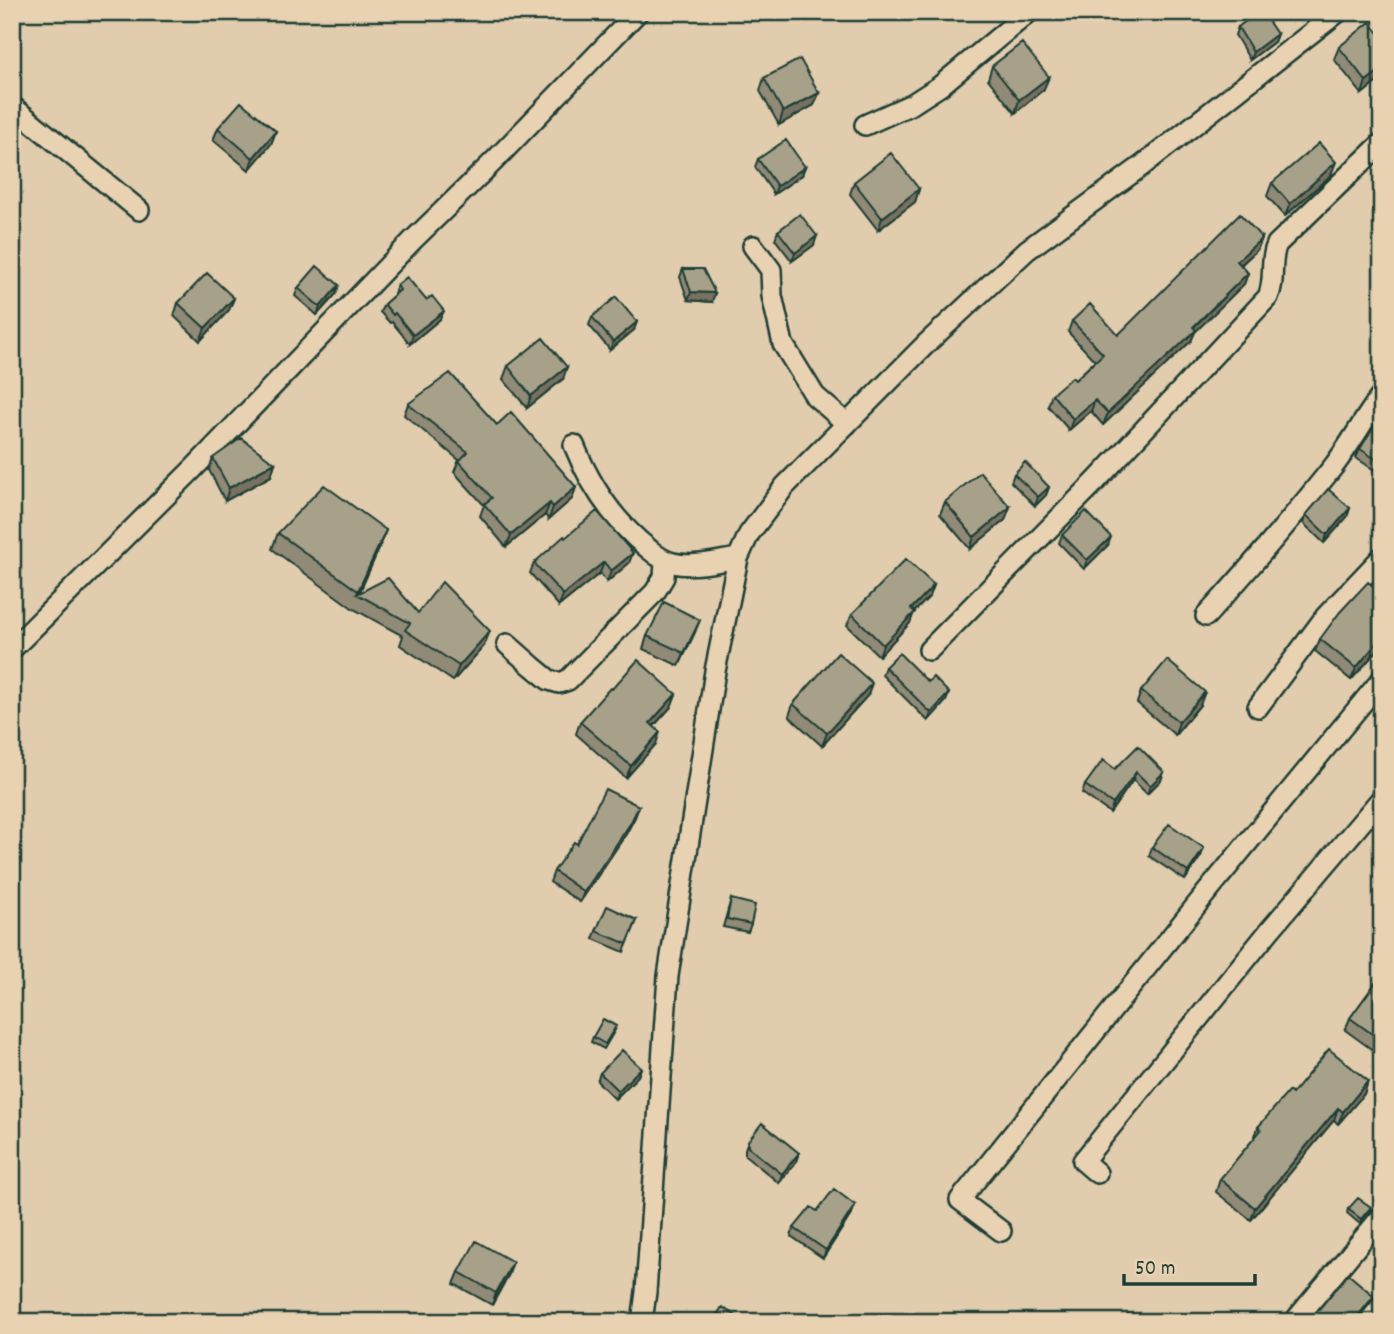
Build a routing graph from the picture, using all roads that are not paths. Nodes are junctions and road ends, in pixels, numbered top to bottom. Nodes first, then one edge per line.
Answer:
1 (638, 12) edge
2 (1029, 12) edge
3 (1338, 12) edge
4 (12, 106) edge
5 (865, 125) dead end
6 (1382, 143) edge
7 (139, 210) dead end
8 (754, 246) dead end
9 (1382, 395) edge
10 (848, 424) junction
11 (574, 445) dead end
12 (1382, 557) edge
13 (738, 558) junction
14 (665, 561) junction
15 (1206, 616) dead end
16 (507, 643) dead end
17 (12, 649) edge
18 (929, 650) dead end
19 (1382, 679) edge
20 (1258, 707) dead end
21 (1382, 798) edge
22 (1097, 1173) dead end
23 (1382, 1216) edge
24 (1001, 1231) dead end
25 (642, 1322) edge
26 (1294, 1322) edge

1 - 17 street
2 - 5 street
3 - 10 street
4 - 7 street
6 - 18 street
8 - 10 street
9 - 15 street
10 - 13 street
11 - 14 street
12 - 20 street
13 - 14 street
13 - 25 street
14 - 16 street
19 - 24 street
21 - 22 street
23 - 26 street

